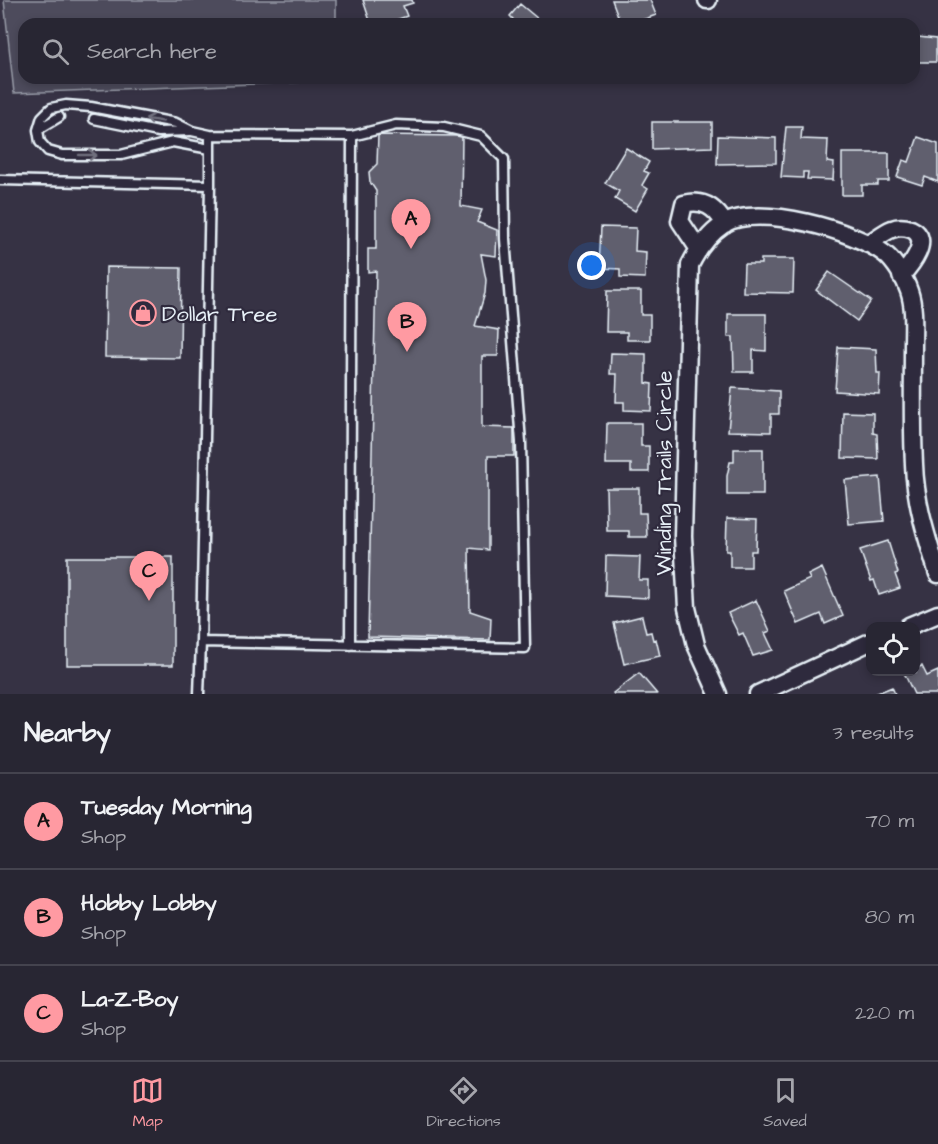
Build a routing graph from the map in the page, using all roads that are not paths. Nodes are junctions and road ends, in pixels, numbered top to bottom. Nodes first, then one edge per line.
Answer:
1 (59, 117) dead end
2 (94, 119) dead end
3 (38, 130) junction
4 (192, 131) junction
5 (210, 135) junction
6 (352, 135) junction
7 (210, 149) junction
8 (0, 180) edge
9 (210, 185) junction
10 (725, 224) junction
11 (868, 244) junction
12 (698, 248) junction
13 (901, 276) junction
14 (938, 574) edge
15 (938, 614) edge
16 (920, 622) edge
17 (201, 642) junction
18 (866, 644) edge
19 (350, 645) junction
20 (199, 694) edge
21 (718, 694) edge
22 (758, 694) edge

1 - 3 lane
2 - 4 lane
4 -> 3 lane
3 -> 7 lane
4 - 5 lane
5 - 6 lane
5 - 7 lane
6 - 19 lane
6 - 19 lane
7 - 9 lane
8 - 9 lane
9 - 17 lane
10 - 11 street
10 - 12 street
10 - 12 street
11 - 13 street
11 - 13 street
12 - 21 street, Winding Trails Circle
13 - 14 street
15 - 16 street
17 - 19 lane
17 - 20 lane
18 - 22 street

